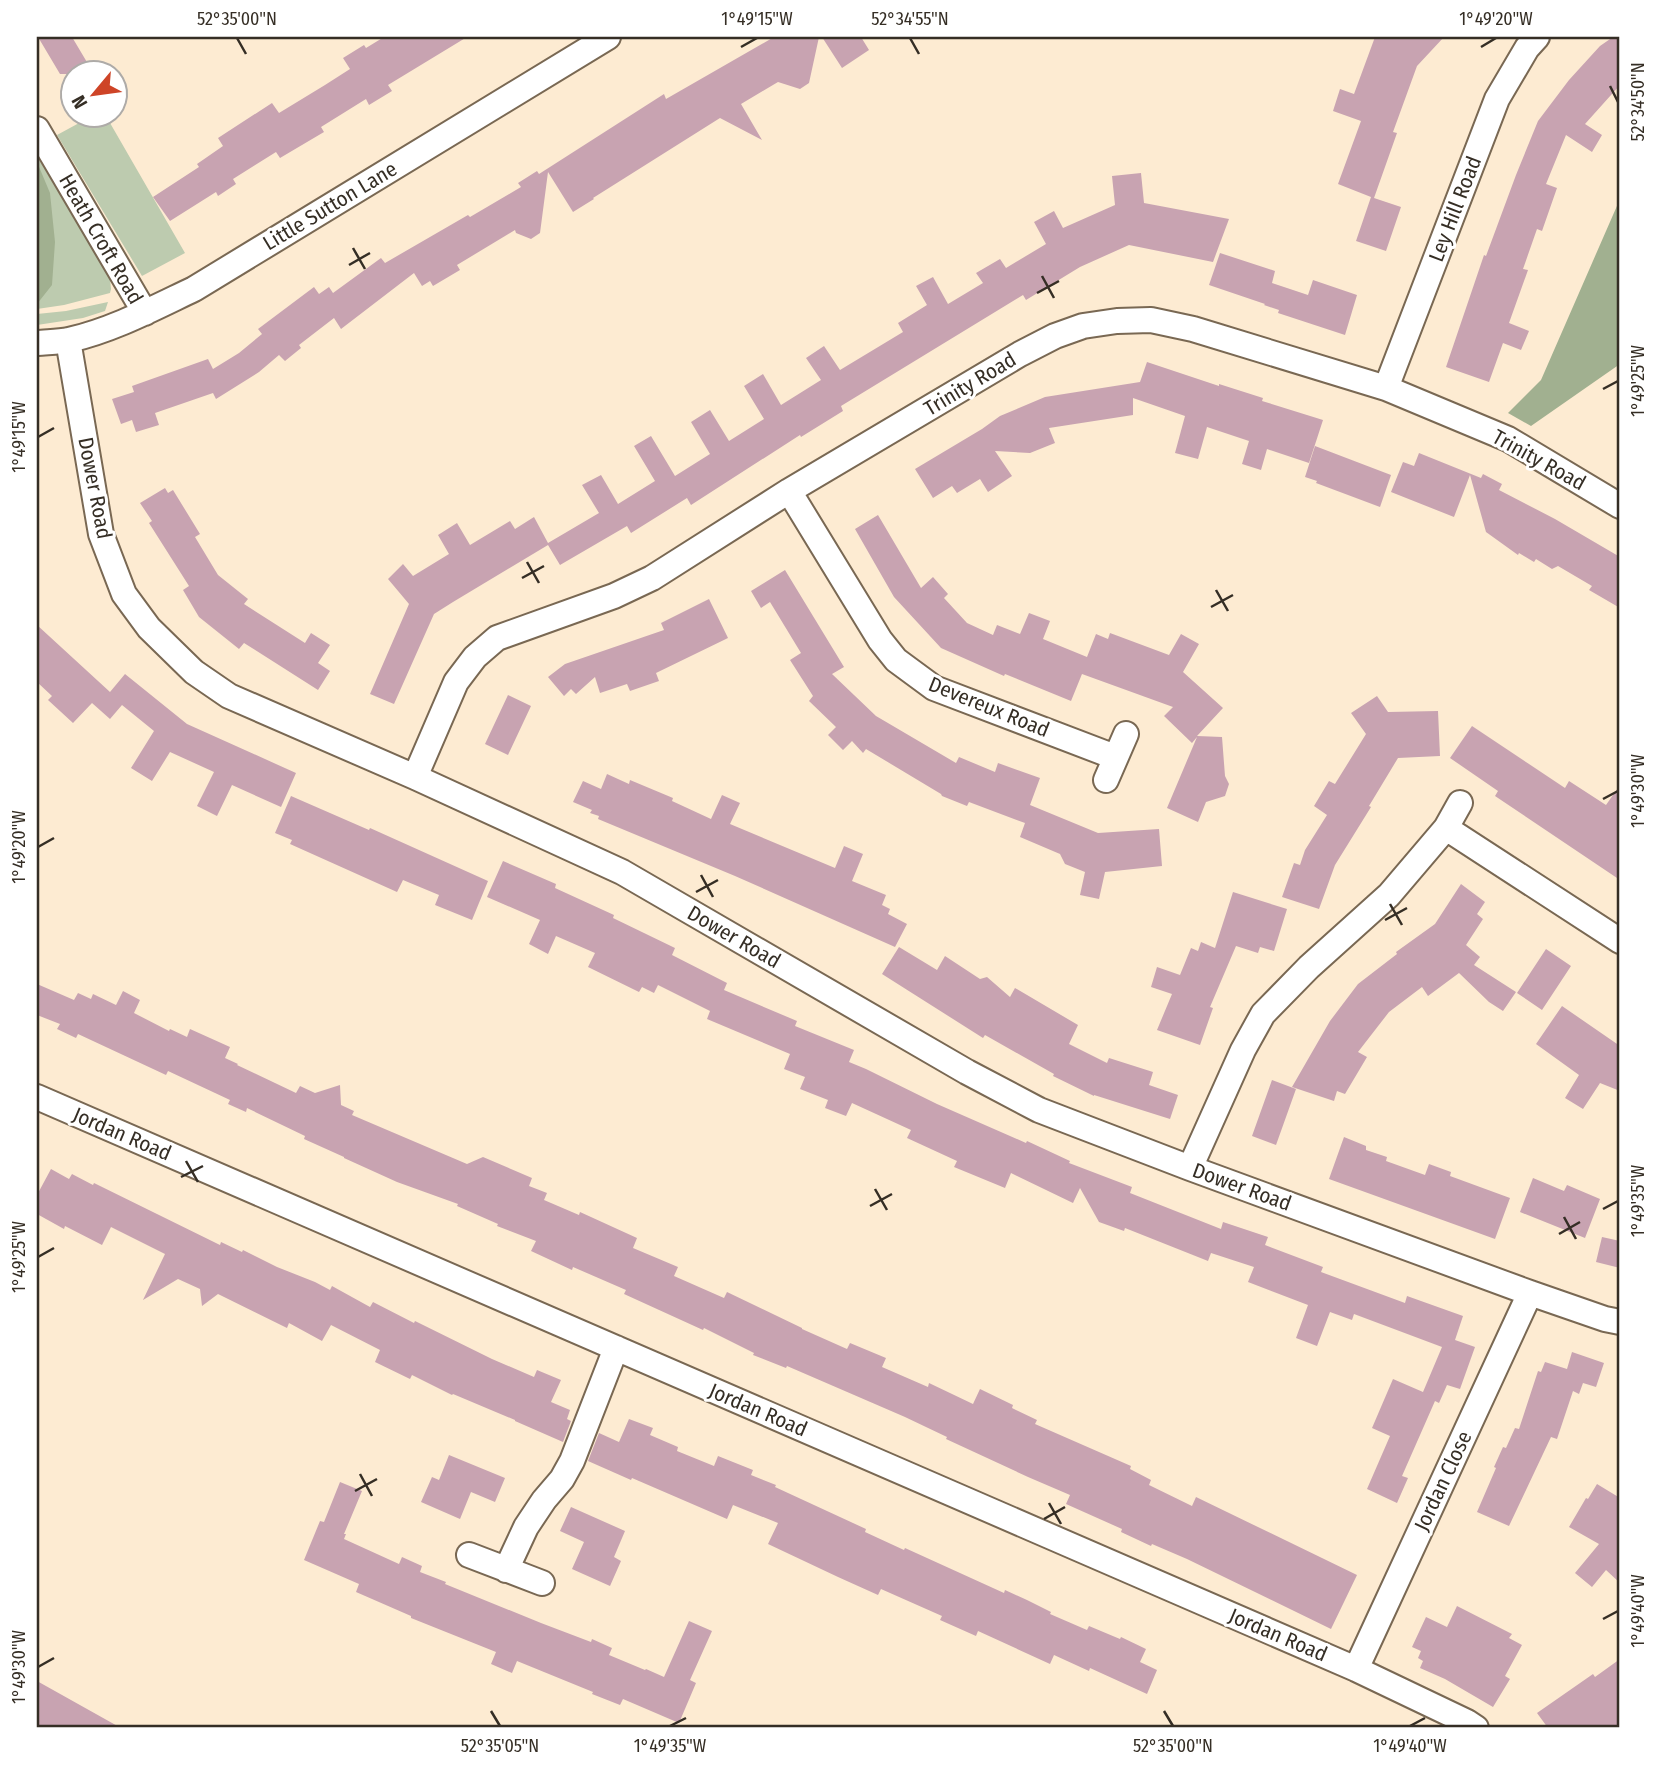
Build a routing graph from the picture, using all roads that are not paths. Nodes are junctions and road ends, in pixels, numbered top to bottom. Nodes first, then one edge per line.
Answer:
1 (608, 37) edge
2 (1537, 37) edge
3 (37, 130) edge
4 (145, 313) junction
5 (68, 340) junction
6 (37, 343) edge
7 (1386, 388) junction
8 (789, 491) junction
9 (1620, 506) edge
10 (1126, 734) dead end
11 (1115, 757) junction
12 (415, 777) junction
13 (1107, 780) dead end
14 (1460, 803) dead end
15 (1446, 828) junction
16 (1620, 941) edge
17 (37, 1097) edge
18 (1190, 1168) junction
19 (1530, 1293) junction
20 (1620, 1322) edge
21 (616, 1348) junction
22 (469, 1555) dead end
23 (506, 1570) junction
24 (542, 1584) dead end
25 (1356, 1669) junction
26 (1476, 1728) edge

1 - 4 street, Little Sutton Lane
2 - 7 street, Ley Hill Road
3 - 4 street, Heath Croft Road
4 - 5 street, Little Sutton Lane
5 - 6 street, Little Sutton Lane
5 - 12 street, Dower Road
7 - 8 street, Trinity Road
7 - 9 street, Trinity Road
8 - 11 street, Devereux Road
8 - 12 street, Trinity Road
10 - 11 street
11 - 13 street
12 - 18 street, Dower Road
14 - 15 street
15 - 16 street
15 - 18 street
17 - 21 street, Jordan Road
18 - 19 street, Dower Road
19 - 20 street, Dower Road
19 - 25 street, Jordan Close
21 - 23 street
21 - 25 street, Jordan Road
22 - 23 street
23 - 24 street
25 - 26 street, Jordan Road

